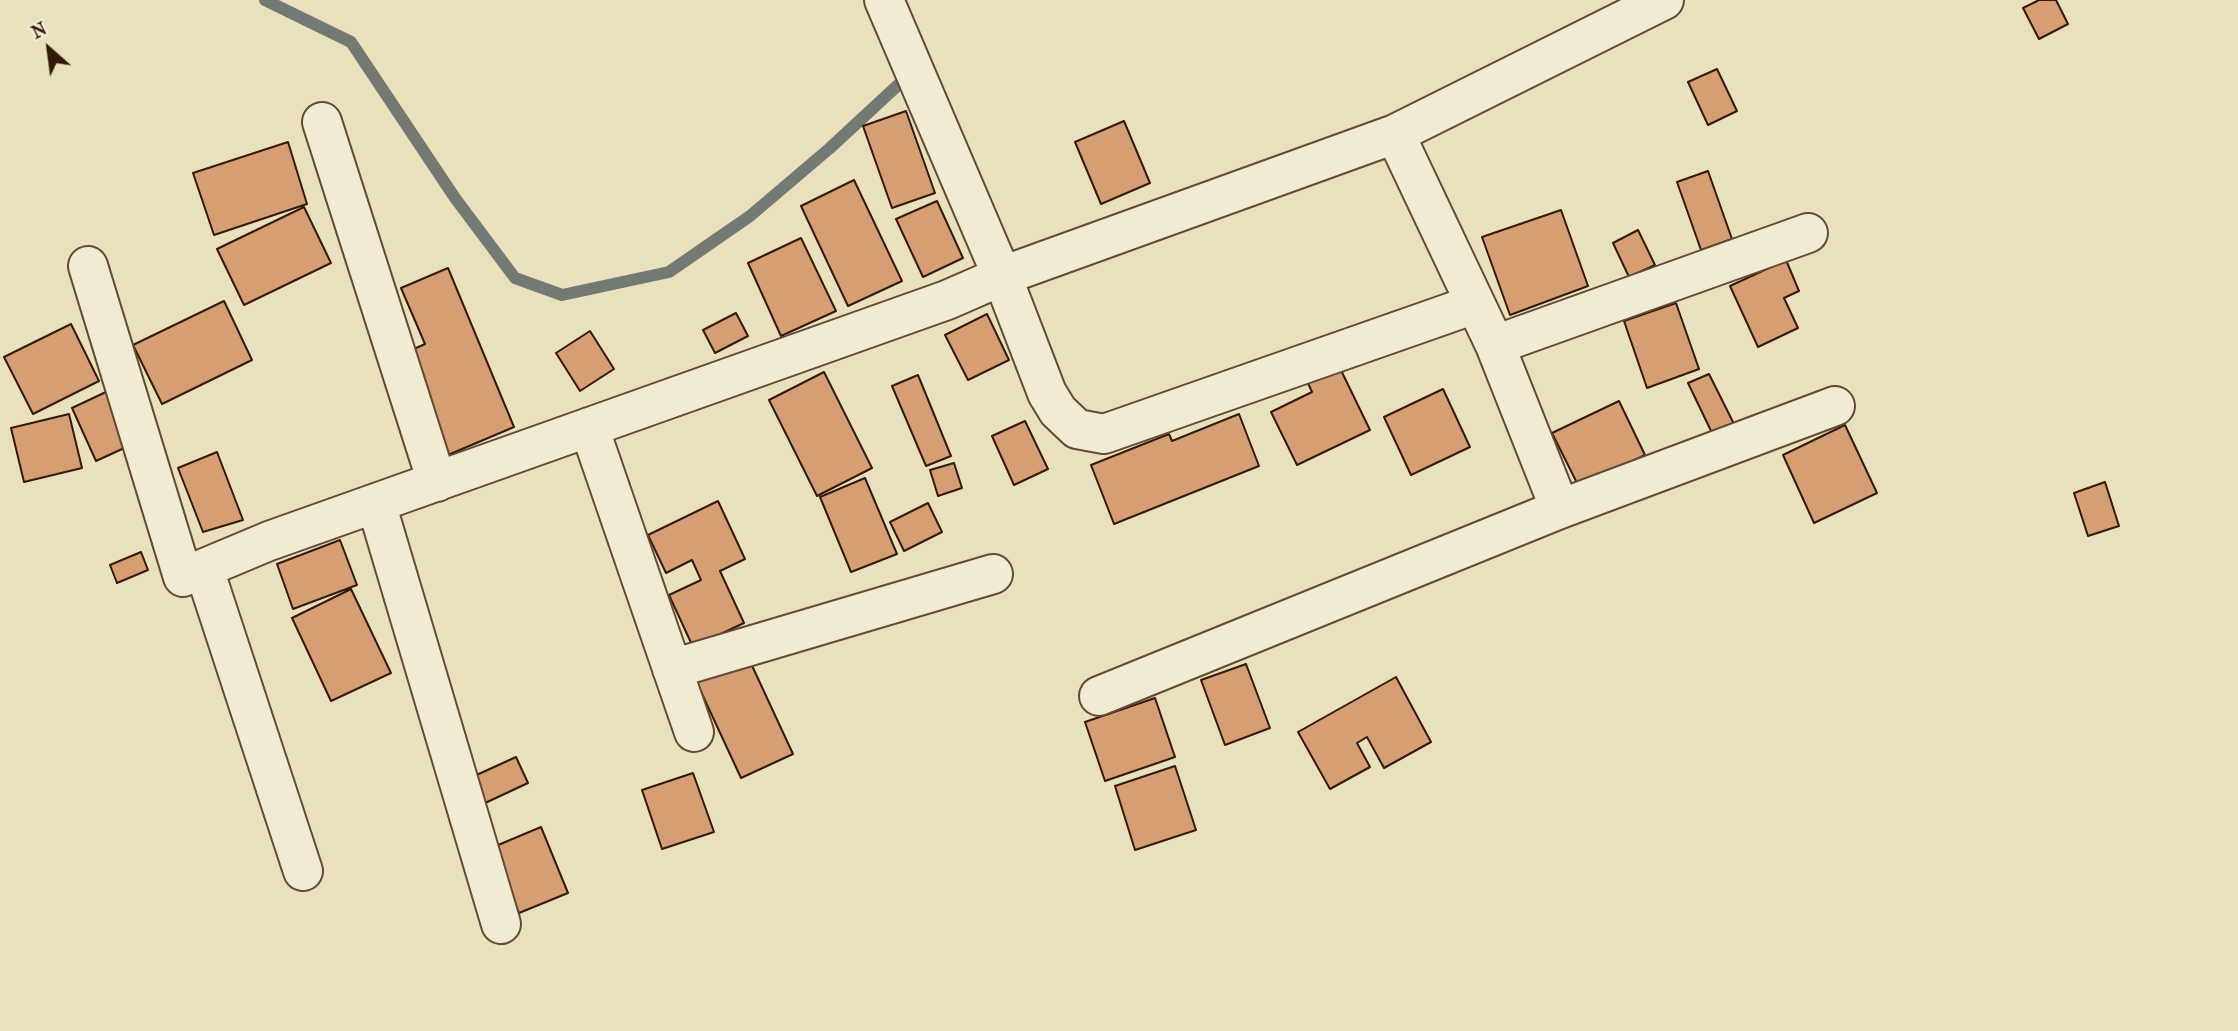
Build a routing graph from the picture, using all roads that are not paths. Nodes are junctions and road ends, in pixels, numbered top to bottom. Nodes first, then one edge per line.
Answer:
1 (884, 0) edge
2 (1664, 0) edge
3 (322, 122) dead end
4 (1395, 134) junction
5 (1808, 233) dead end
6 (88, 266) dead end
7 (1002, 276) junction
8 (1475, 304) junction
9 (1495, 345) junction
10 (1835, 406) dead end
11 (589, 427) junction
12 (437, 482) junction
13 (376, 503) junction
14 (1560, 509) junction
15 (204, 569) junction
16 (993, 574) dead end
17 (672, 669) junction
18 (1099, 696) dead end
19 (694, 732) dead end
20 (303, 871) dead end
21 (501, 924) dead end

1 - 7 street
2 - 4 street
3 - 12 street
4 - 7 street
4 - 8 street
5 - 9 street
6 - 15 street
7 - 8 street
7 - 11 street
8 - 9 street
9 - 14 street
10 - 14 street
11 - 12 street
11 - 17 street
12 - 13 street
13 - 15 street
13 - 21 street
14 - 18 street
15 - 20 street
16 - 17 street
17 - 19 street

